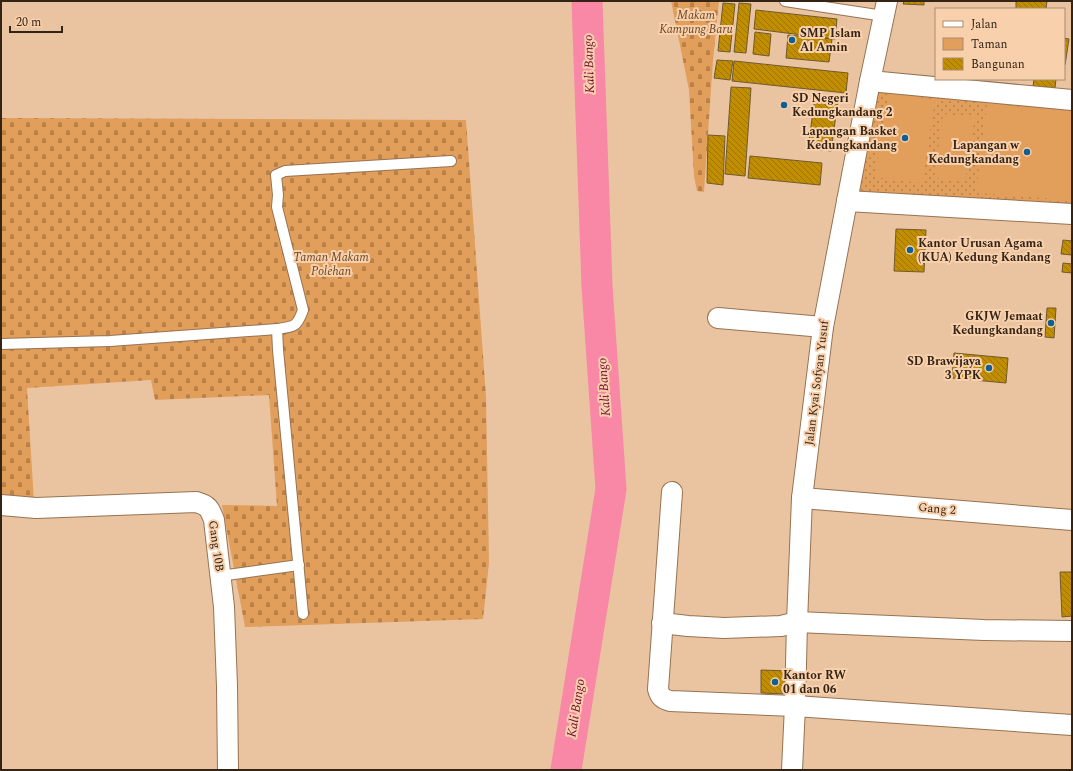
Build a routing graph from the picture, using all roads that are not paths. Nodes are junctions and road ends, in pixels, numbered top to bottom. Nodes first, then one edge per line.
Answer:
1 (785, 1) edge
2 (886, 9) edge
3 (870, 81) junction
4 (1072, 100) edge
5 (451, 161) dead end
6 (847, 201) junction
7 (1072, 214) edge
8 (718, 318) dead end
9 (823, 327) junction
10 (277, 329) junction
11 (1, 344) edge
12 (672, 492) dead end
13 (802, 498) junction
14 (1, 505) edge
15 (1072, 520) edge
16 (299, 565) junction
17 (220, 576) junction
18 (303, 614) dead end
19 (797, 622) junction
20 (662, 623) junction
21 (1072, 631) edge
22 (795, 706) junction
23 (1072, 725) edge
24 (228, 770) edge
25 (792, 770) edge

1 - 2 lane
2 - 3 street, Jalan Kyai Sofyan Yusuf
3 - 4 street
3 - 6 street, Jalan Kyai Sofyan Yusuf
5 - 10 lane
6 - 7 street
6 - 9 street, Jalan Kyai Sofyan Yusuf
8 - 9 street
9 - 13 street, Jalan Kyai Sofyan Yusuf
10 - 11 lane
10 - 16 lane
12 - 20 street
13 - 15 street, Gang 2
13 - 19 street, Jalan Kyai Sofyan Yusuf
14 - 17 street, Gang 10B
16 - 17 lane
16 - 18 lane
17 - 24 street, Gang 10B
19 - 20 street
19 - 21 street
19 - 22 street, Jalan Kyai Sofyan Yusuf
20 - 22 street
22 - 23 street
22 - 25 street, Jalan Kyai Sofyan Yusuf

